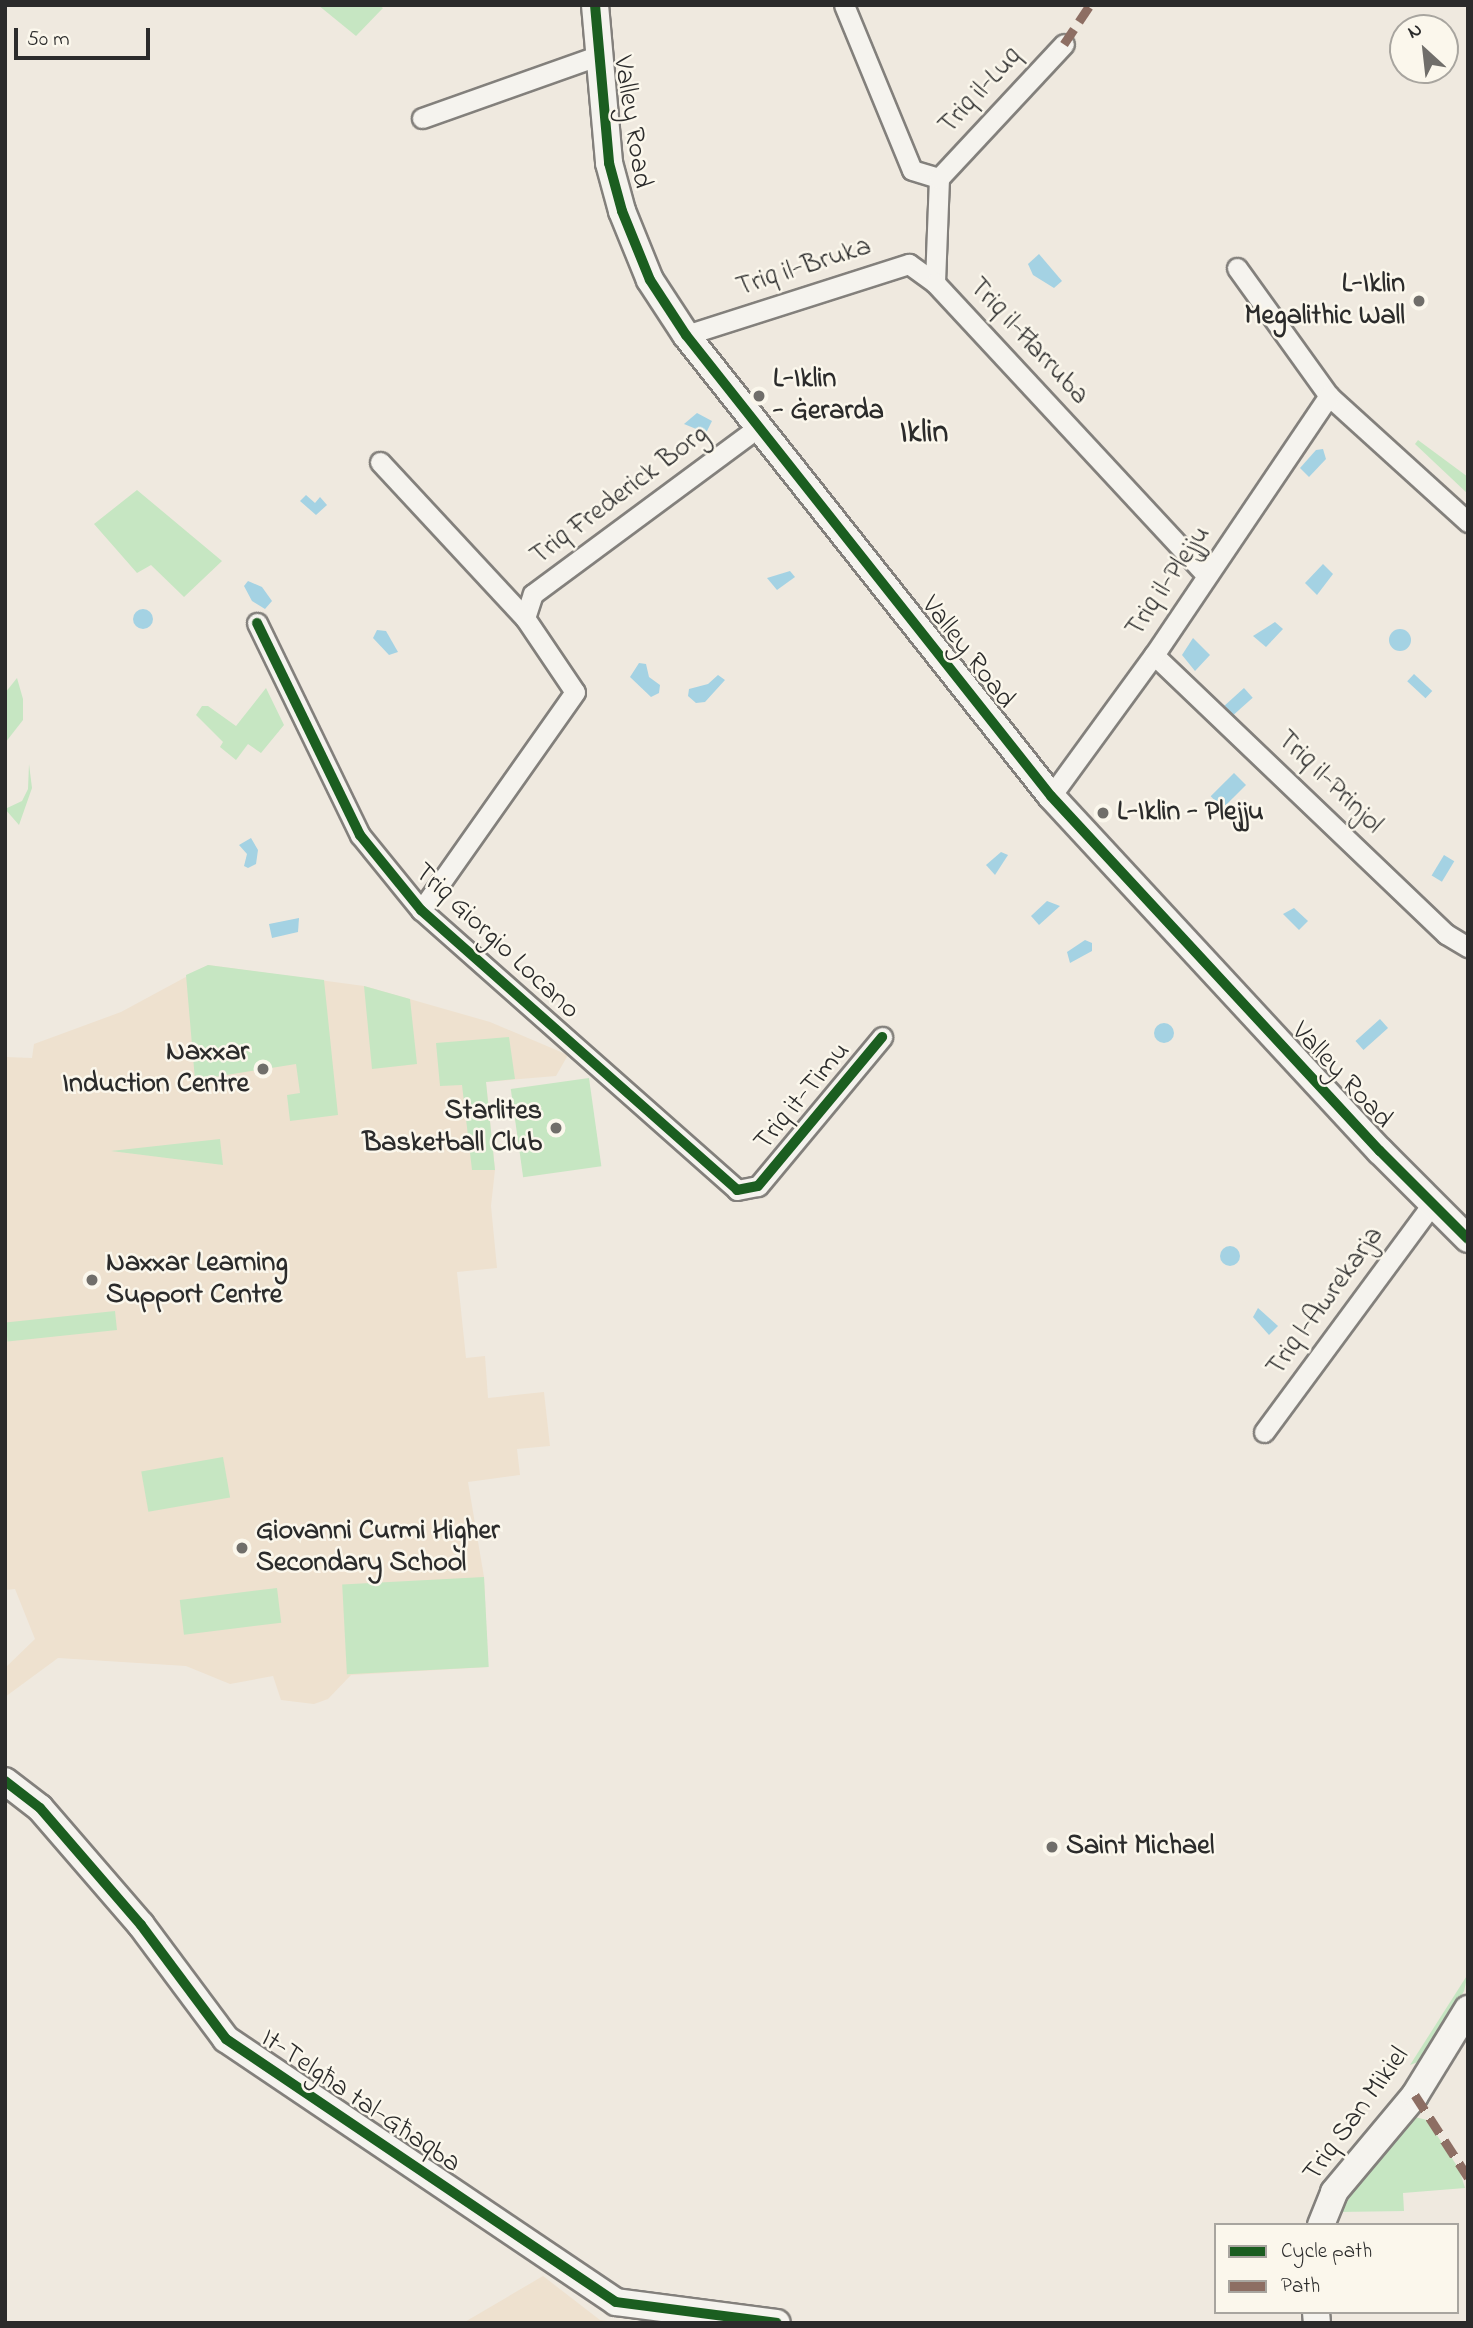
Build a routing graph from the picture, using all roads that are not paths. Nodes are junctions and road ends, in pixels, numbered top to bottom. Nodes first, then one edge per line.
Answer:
1 (595, 5) edge
2 (844, 5) edge
3 (1064, 44) dead end
4 (597, 56) junction
5 (422, 118) dead end
6 (939, 178) junction
7 (1237, 268) dead end
8 (935, 283) junction
9 (686, 335) junction
10 (1329, 396) junction
11 (759, 427) junction
12 (380, 461) dead end
13 (1468, 522) edge
14 (1206, 575) junction
15 (525, 618) junction
16 (257, 623) dead end
17 (1154, 655) junction
18 (1051, 796) junction
19 (421, 910) junction
20 (1468, 947) edge
21 (882, 1037) dead end
22 (758, 1185) joint
23 (1432, 1204) junction
24 (1468, 1239) edge
25 (1264, 1432) dead end
26 (5, 1781) edge
27 (1468, 2009) edge
28 (1322, 2223) edge
29 (776, 2323) edge

1 - 4 street, Valley Road
2 - 6 street
3 - 6 street, Triq il-Luq
4 - 5 street
4 - 9 street, Valley Road
6 - 8 street, Triq il-Ħarruba
7 - 10 street
8 - 9 street, Triq il-Bruka
8 - 14 street, Triq il-Ħarruba
9 - 11 street, Valley Road
10 - 13 street
10 - 14 street, Triq il-Plejju
11 - 15 street, Triq Frederick Borg
11 - 18 street, Valley Road
12 - 15 street
14 - 17 street, Triq il-Plejju
15 - 19 street
16 - 19 street, Triq Giorgio Locano
17 - 18 street, Triq il-Plejju
17 - 20 street, Triq il-Prinjol
18 - 23 street, Valley Road
19 - 22 street, Triq Giorgio Locano
21 - 22 street, Triq it-Timu
23 - 24 street, Valley Road
23 - 25 street, Triq l-Awrekarja
26 - 29 street, It-Telgħa tal-Għaqba
27 - 28 street, Triq San Mikiel

